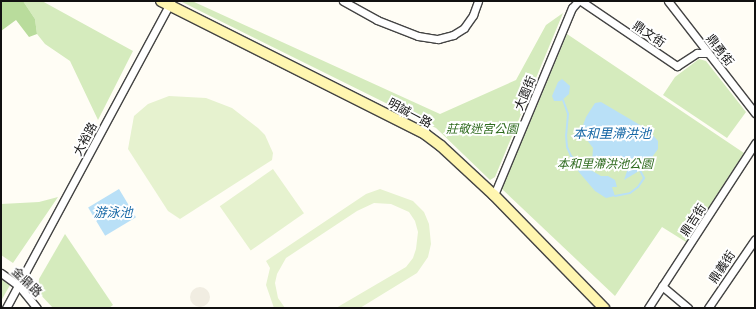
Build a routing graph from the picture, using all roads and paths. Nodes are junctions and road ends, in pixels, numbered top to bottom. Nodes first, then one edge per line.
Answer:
1 (343, 1) edge
2 (478, 1) edge
3 (579, 1) edge
4 (668, 1) edge
5 (167, 2) edge
6 (708, 53) junction
7 (755, 113) edge
8 (755, 143) edge
9 (494, 195) junction
10 (755, 239) edge
11 (1, 273) edge
12 (19, 286) junction
13 (662, 286) junction
14 (6, 308) edge
15 (37, 308) edge
16 (604, 308) edge
17 (648, 308) edge
18 (688, 308) edge
19 (708, 308) edge

1 - 2 street
3 - 6 street, 鼎文街
3 - 9 street, 大園街
4 - 6 street, 鼎勇街
5 - 9 street, 明誠一路
5 - 12 street, 大裕路
6 - 7 street, 鼎勇街
8 - 13 street, 鼎吉街
9 - 16 street, 明誠一路
10 - 19 street, 鼎義街
11 - 12 street, 金鼎路
12 - 14 street, 大裕路
12 - 15 street, 金鼎路
13 - 17 street, 鼎吉街
13 - 18 street

